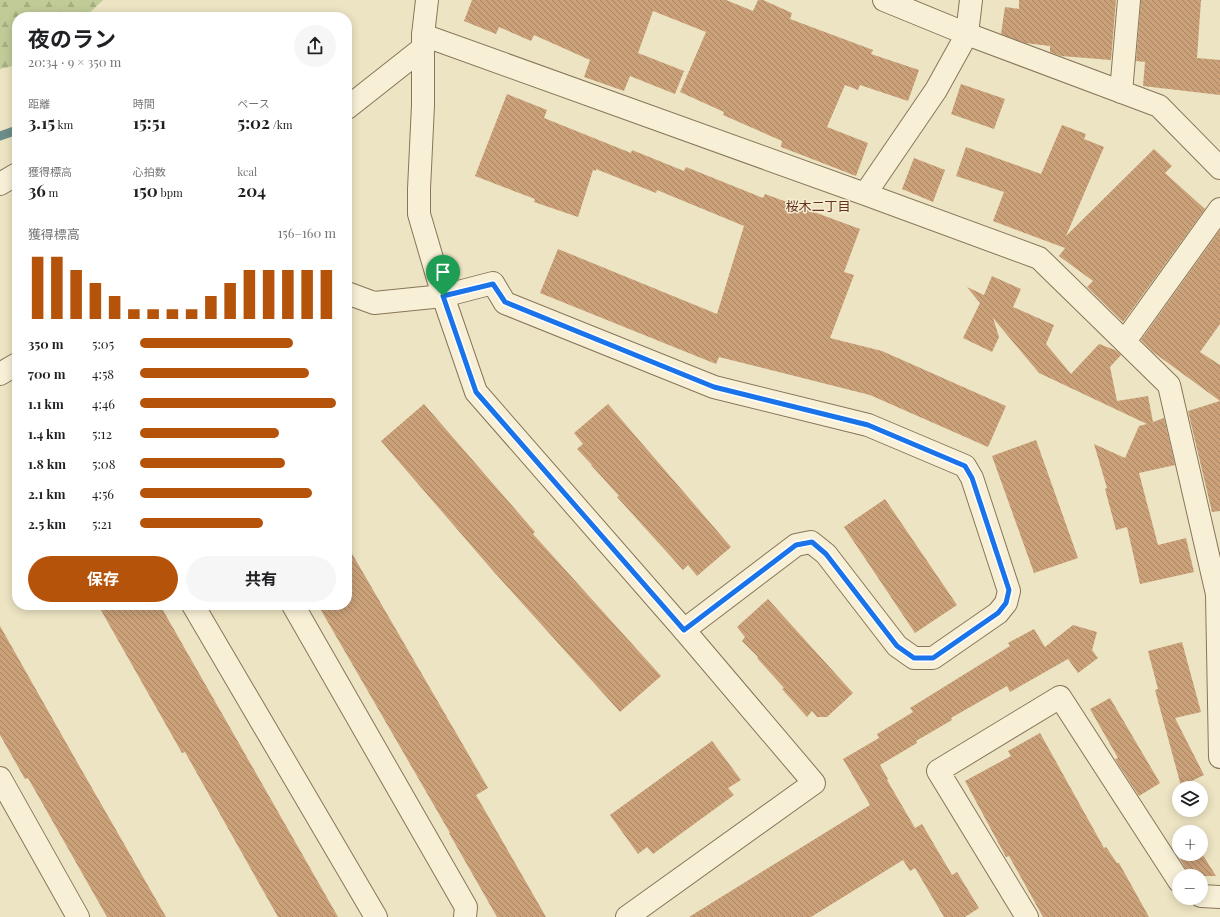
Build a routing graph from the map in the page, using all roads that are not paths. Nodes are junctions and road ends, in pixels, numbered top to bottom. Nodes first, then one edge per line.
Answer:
1 (427, 0) edge
2 (884, 0) edge
3 (971, 0) edge
4 (1129, 0) edge
5 (967, 34) junction
6 (423, 42) junction
7 (1121, 92) junction
8 (352, 104) edge
9 (1220, 168) edge
10 (12, 177) edge
11 (0, 184) edge
12 (865, 194) junction
13 (1220, 209) edge
14 (352, 295) edge
15 (443, 296) junction
16 (1125, 341) junction
17 (12, 367) edge
18 (0, 374) edge
19 (1218, 589) edge
20 (196, 610) edge
21 (296, 610) edge
22 (684, 630) junction
23 (1220, 757) edge
24 (0, 778) edge
25 (1172, 870) edge
26 (1208, 896) edge
27 (1220, 897) edge
28 (632, 915) edge
29 (78, 917) edge
30 (376, 917) edge
31 (465, 917) edge
32 (1027, 917) edge

1 - 6 street
2 - 5 street
3 - 5 street
4 - 7 street
5 - 7 street
5 - 12 street
6 - 8 street
6 - 12 street
6 - 15 street
7 - 9 street
10 - 11 street
12 - 16 street
13 - 16 street
14 - 15 street
15 - 22 street
15 - 22 street
16 - 19 street
17 - 18 street
19 - 23 street
20 - 30 street
21 - 31 street
22 - 28 street
24 - 29 street
25 - 32 street
26 - 27 street

